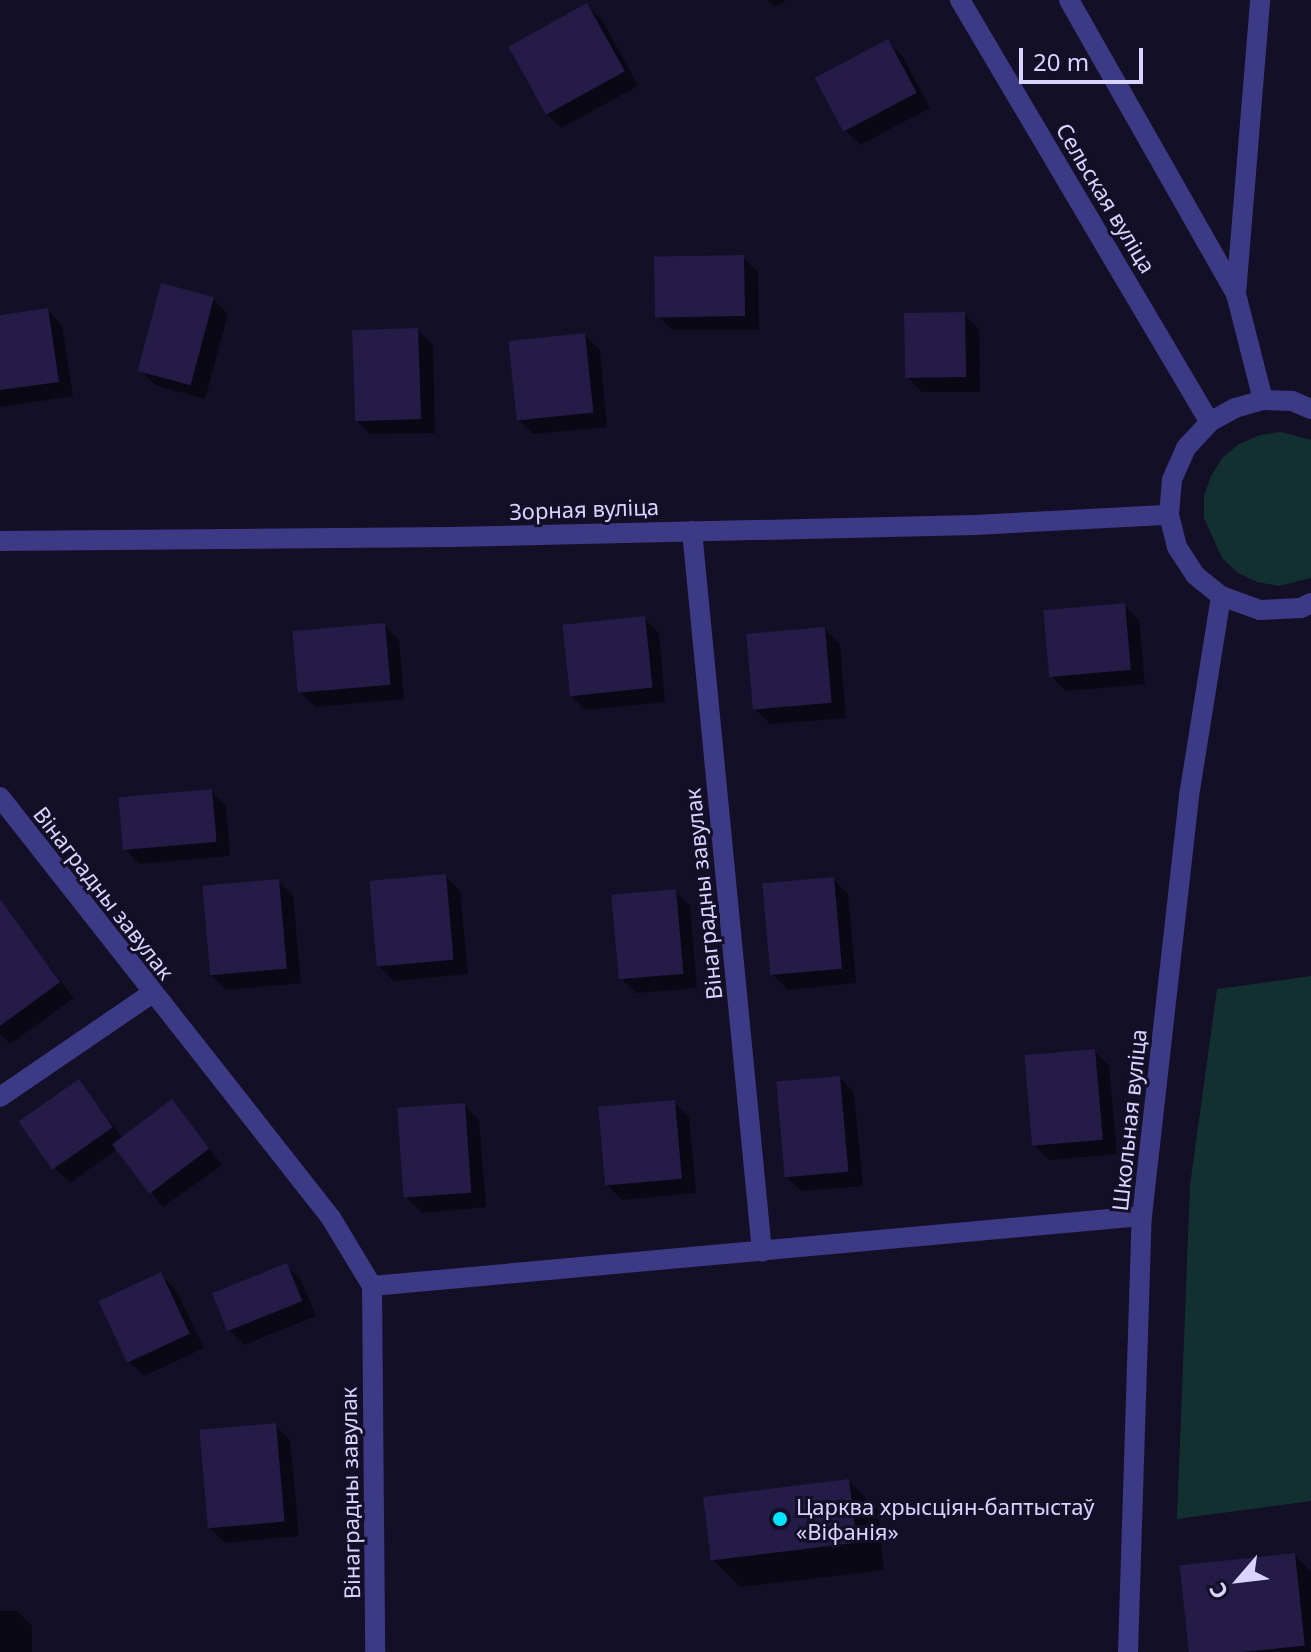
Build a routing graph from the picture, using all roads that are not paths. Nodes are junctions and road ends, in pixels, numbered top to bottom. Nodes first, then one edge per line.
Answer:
1 (960, 0) edge
2 (1069, 0) edge
3 (1260, 0) edge
4 (1236, 294) junction
5 (1263, 400) junction
6 (1311, 409) edge
7 (1210, 422) junction
8 (1169, 515) junction
9 (692, 531) junction
10 (0, 541) edge
11 (1221, 596) junction
12 (1311, 603) edge
13 (0, 797) edge
14 (151, 994) junction
15 (0, 1097) edge
16 (1142, 1216) junction
17 (762, 1252) junction
18 (372, 1286) junction
19 (375, 1652) edge
20 (1128, 1652) edge

1 - 7 street, Сельская вуліца
2 - 4 street
3 - 4 street
4 - 5 street
5 - 6 street
5 - 7 street
7 - 8 street
8 - 9 street, Зорная вуліца
8 - 11 street
9 - 10 street, Зорная вуліца
9 - 17 street, Вінаградны завулак
11 - 12 street
11 - 16 street, Школьная вуліца
13 - 14 street, Вінаградны завулак
14 - 15 street
14 - 18 street, Вінаградны завулак
16 - 17 street
16 - 20 street, Школьная вуліца
17 - 18 street
18 - 19 street, Вінаградны завулак

